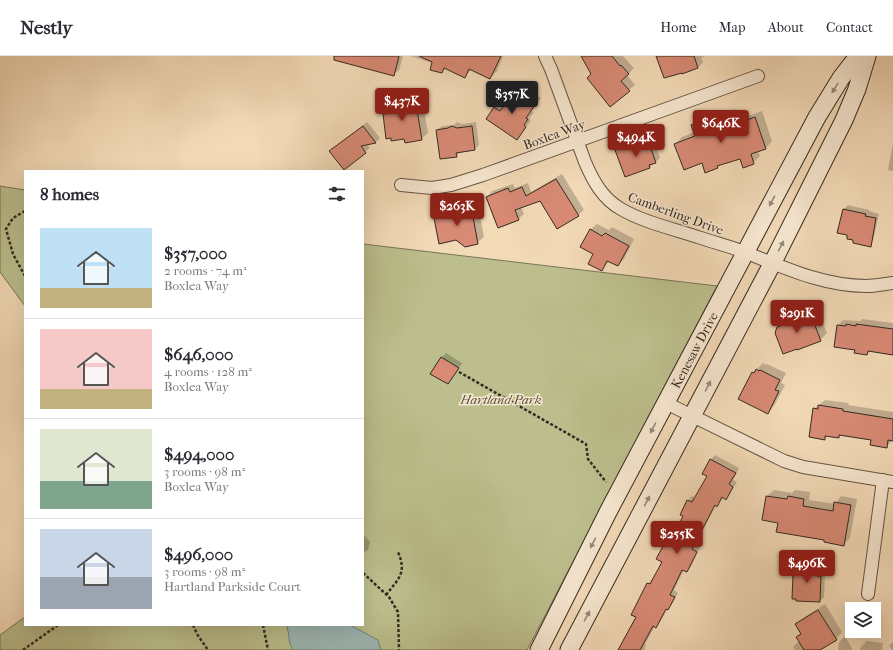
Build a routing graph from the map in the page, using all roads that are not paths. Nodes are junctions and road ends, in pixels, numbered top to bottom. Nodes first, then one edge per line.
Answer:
1 (544, 56) edge
2 (858, 56) edge
3 (866, 56) edge
4 (758, 76) dead end
5 (578, 140) junction
6 (401, 185) dead end
7 (745, 253) junction
8 (772, 264) junction
9 (893, 283) edge
10 (666, 403) junction
11 (692, 416) junction
12 (888, 481) edge
13 (868, 594) dead end
14 (539, 650) edge
15 (569, 650) edge

1 - 5 street, Camberling Drive
2 -> 7 street, Kenesaw Drive
8 -> 3 street
4 - 5 street, Boxlea Way
5 - 6 street, Boxlea Way
5 - 7 street, Camberling Drive
7 - 8 street, Camberling Drive
7 - 10 street, Kenesaw Drive
8 - 9 street, Camberling Drive
11 -> 8 street
10 - 11 street
10 -> 14 street, Kenesaw Drive
11 - 12 street
15 -> 11 street
12 - 13 street

